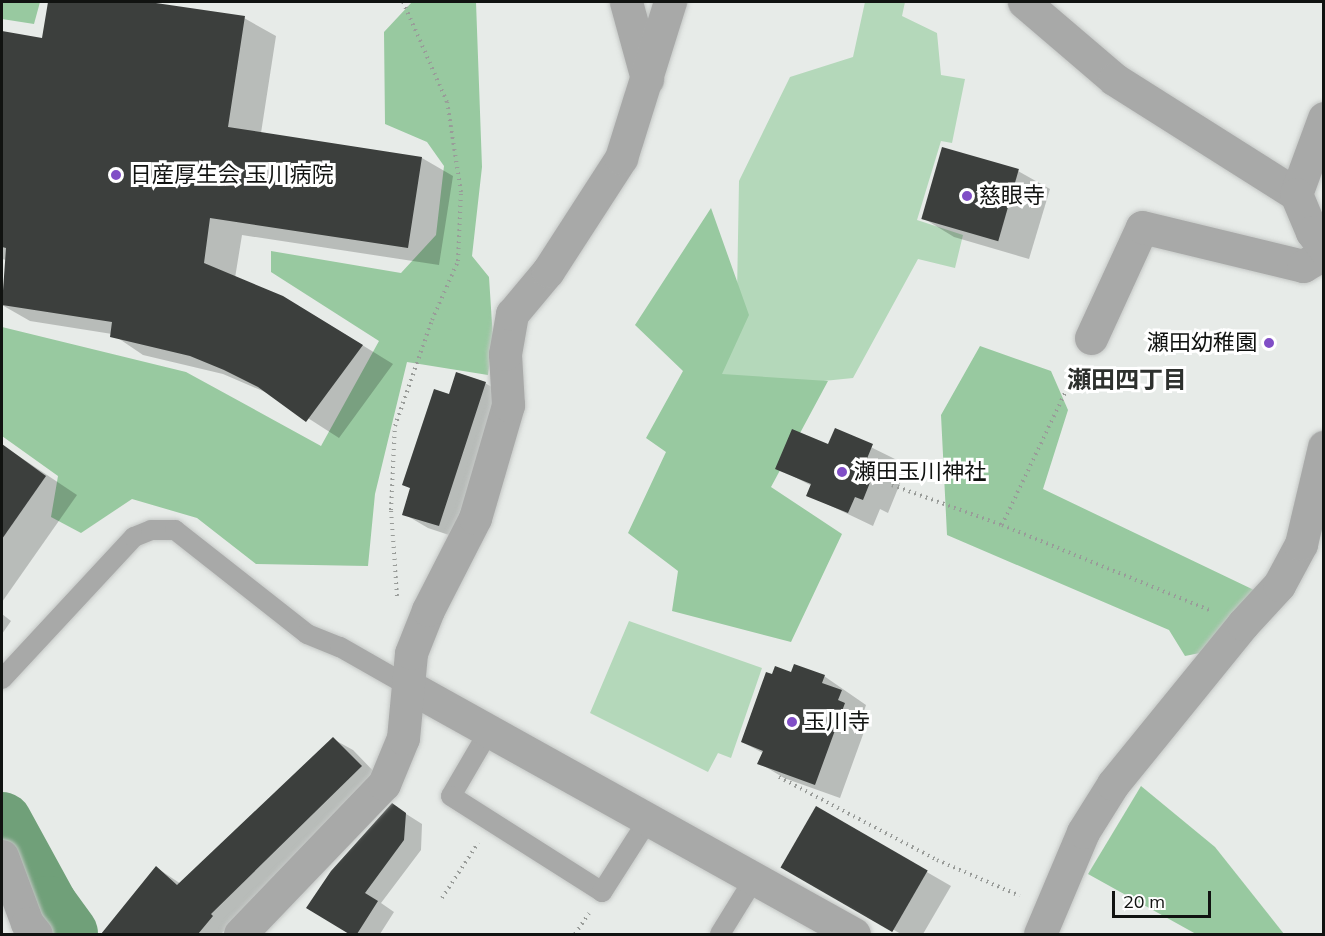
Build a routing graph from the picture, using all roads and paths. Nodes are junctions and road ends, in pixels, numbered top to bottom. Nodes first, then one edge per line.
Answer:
1 (403, 2) edge
2 (626, 2) edge
3 (670, 2) edge
4 (1024, 2) edge
5 (647, 79) junction
6 (1323, 118) edge
7 (1296, 194) junction
8 (1323, 248) edge
9 (1323, 254) edge
10 (1091, 338) joint
11 (1323, 447) edge
12 (892, 485) dead end
13 (1002, 525) junction
14 (1208, 609) dead end
15 (428, 610) junction
16 (2, 679) edge
17 (410, 687) junction
18 (489, 731) junction
19 (779, 777) dead end
20 (648, 820) junction
21 (490, 824) junction
22 (2, 856) edge
23 (754, 879) junction
24 (442, 898) dead end
25 (1045, 922) edge
26 (36, 934) edge
27 (240, 934) edge
28 (720, 934) edge
29 (854, 934) edge

1 - 15 path
2 - 5 street
3 - 5 street
4 - 7 street
5 - 15 street
6 - 7 street
7 - 8 street
9 - 10 street
10 - 13 path
11 - 25 street
12 - 13 path
13 - 14 path
15 - 17 street
16 - 17 lane
17 - 18 street
17 - 27 street
18 - 20 street
18 - 21 lane
19 - 25 path
20 - 21 lane
20 - 23 street
21 - 24 path
22 - 26 street
23 - 28 lane
23 - 29 street

